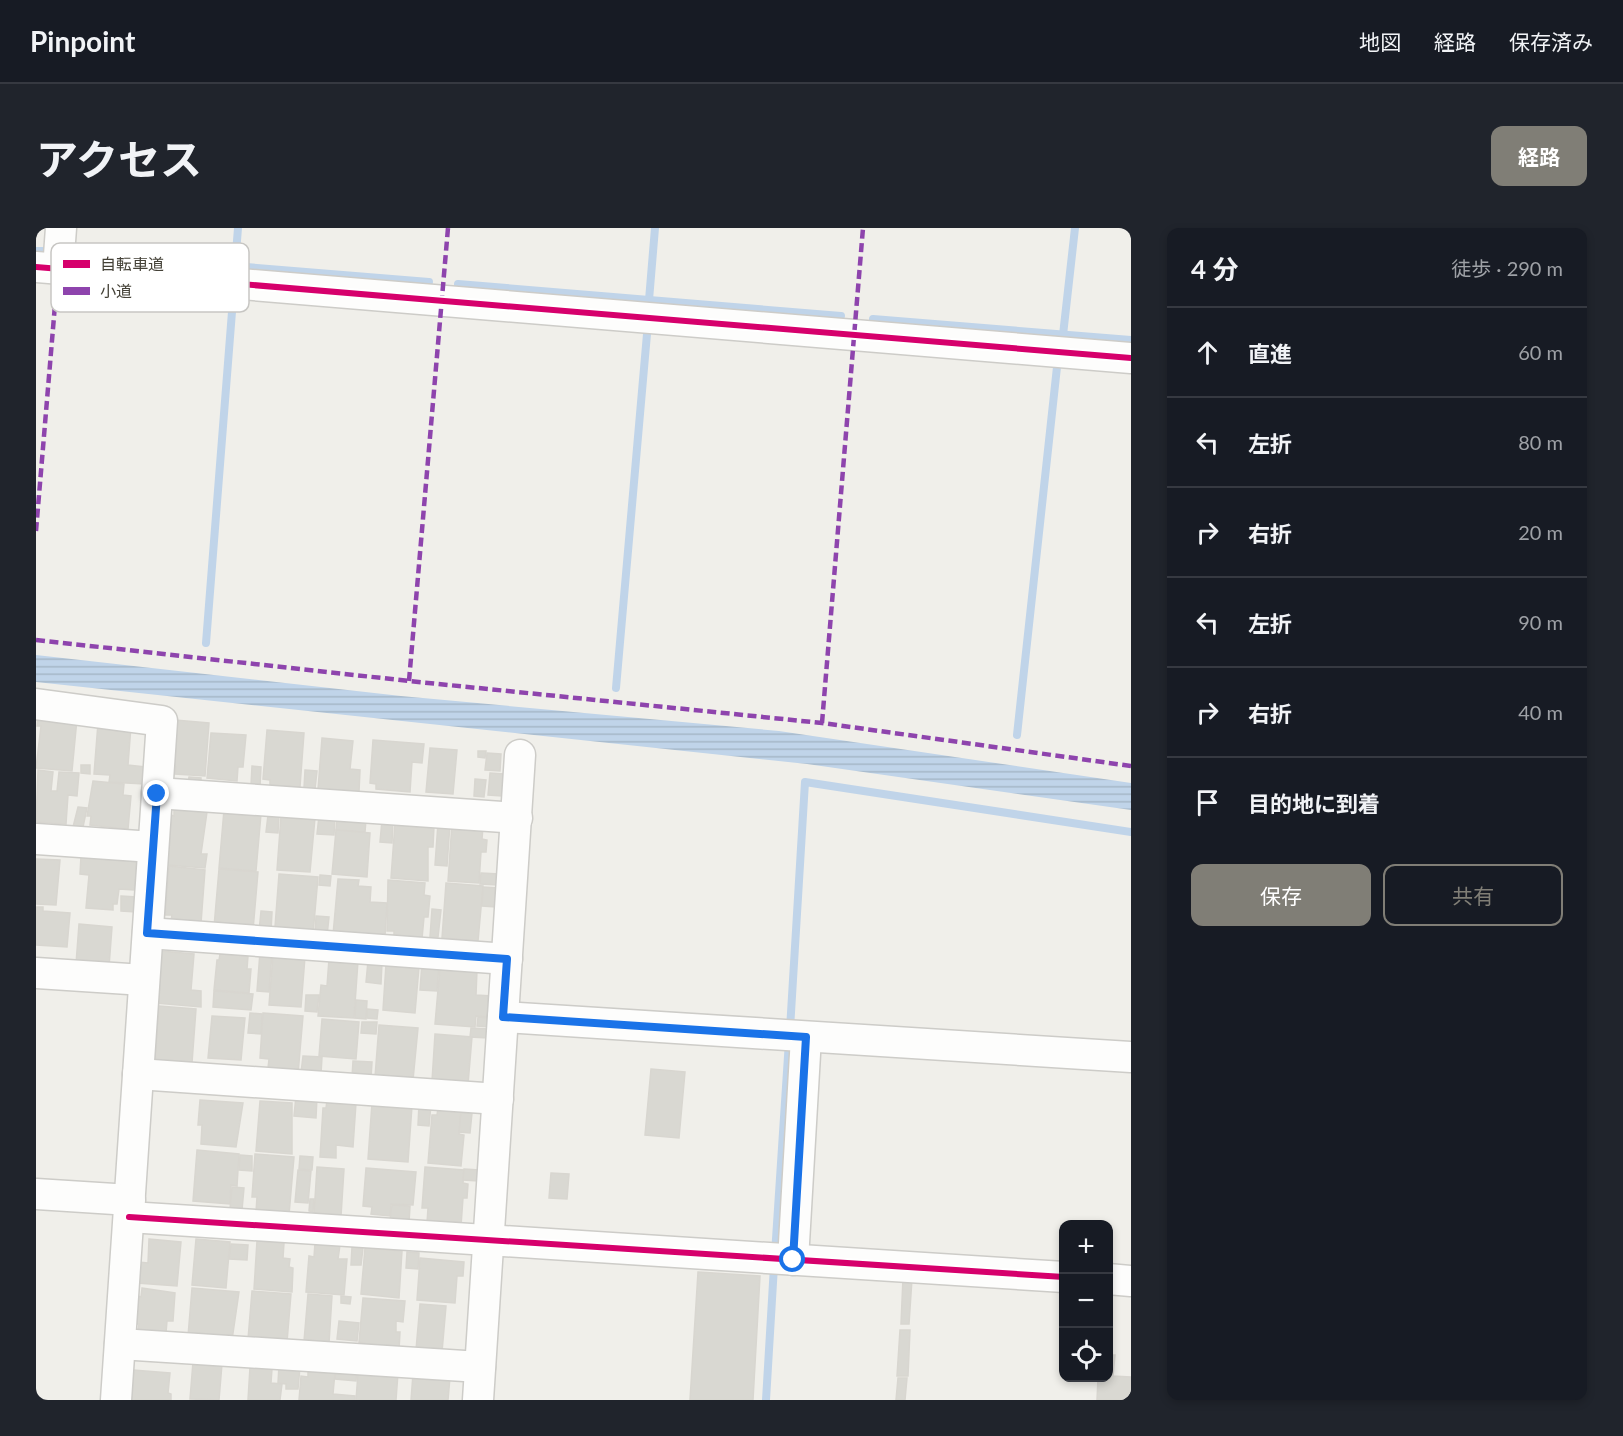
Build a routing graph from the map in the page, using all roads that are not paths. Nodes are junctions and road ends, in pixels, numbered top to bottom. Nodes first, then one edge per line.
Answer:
1 (61, 228) edge
2 (56, 243) edge
3 (249, 285) edge
4 (1131, 358) edge
5 (36, 704) edge
6 (520, 755) dead end
7 (157, 794) junction
8 (517, 818) junction
9 (36, 839) edge
10 (153, 847) junction
11 (147, 933) junction
12 (507, 959) junction
13 (36, 973) edge
14 (144, 980) junction
15 (503, 1017) junction
16 (795, 1036) junction
17 (1131, 1058) edge
18 (138, 1074) junction
19 (498, 1099) junction
20 (36, 1194) edge
21 (129, 1209) junction
22 (488, 1241) junction
23 (782, 1259) junction
24 (1059, 1277) edge
25 (1113, 1279) edge
26 (1131, 1281) edge
27 (120, 1344) junction
28 (480, 1368) junction
29 (116, 1400) edge
30 (478, 1400) edge

1 - 2 street
3 - 4 street
5 - 7 street
6 - 8 street
7 - 8 street
7 - 10 street
8 - 12 street
9 - 10 street
10 - 11 street
11 - 12 street
11 - 14 street
12 - 15 street
13 - 14 street
14 - 18 street
15 - 16 street
15 - 19 street
16 - 17 street
16 - 23 street
18 - 19 street
18 - 21 street
19 - 22 street
20 - 21 street
21 - 22 street
21 - 27 street
22 - 23 street
22 - 28 street
23 - 24 street
25 - 26 street
27 - 28 street
27 - 29 street
28 - 30 street

